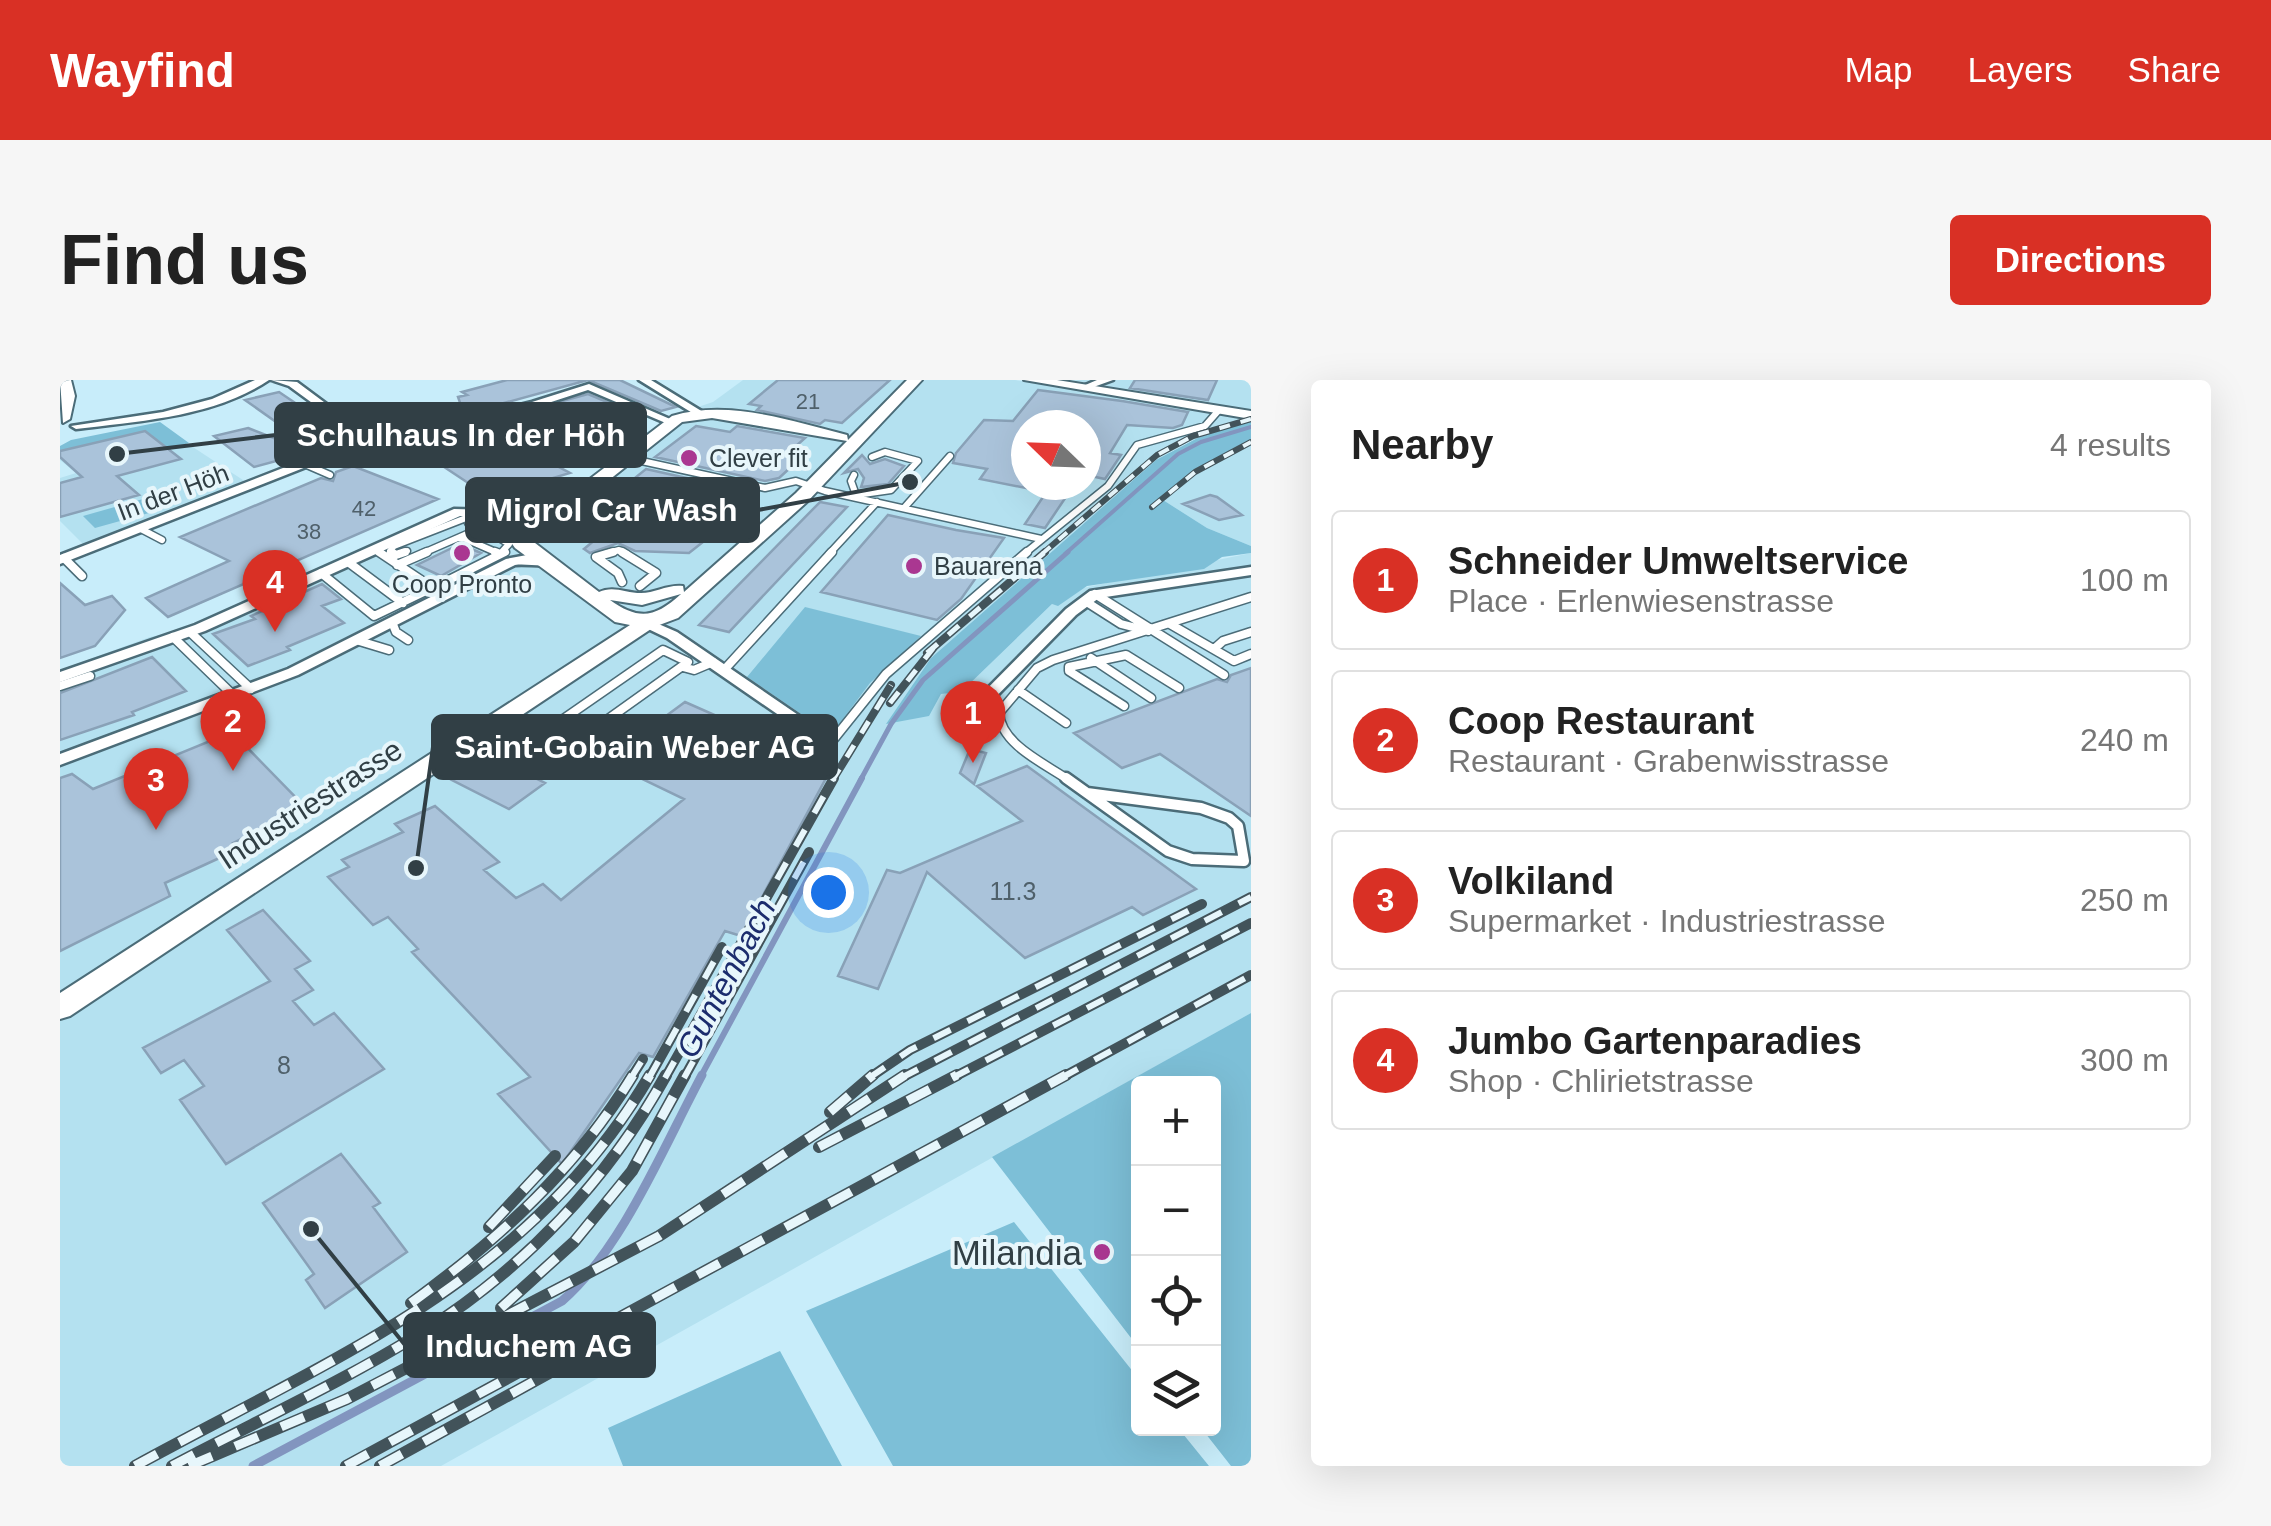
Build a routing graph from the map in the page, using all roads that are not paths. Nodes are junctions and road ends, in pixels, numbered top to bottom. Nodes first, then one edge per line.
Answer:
1 (64, 380) edge
2 (264, 380) edge
3 (274, 380) edge
4 (644, 380) edge
5 (902, 380) edge
6 (915, 380) edge
7 (1031, 380) edge
8 (1108, 380) edge
9 (590, 383) edge
10 (1062, 383) edge
11 (1088, 386) junction
12 (1128, 395) junction
13 (1219, 410) junction
14 (698, 412) junction
15 (1251, 415) edge
16 (672, 422) junction
17 (65, 424) edge
18 (842, 438) junction
19 (366, 440) junction
20 (950, 456) dead end
21 (872, 457) dead end
22 (636, 460) junction
23 (307, 465) junction
24 (330, 474) dead end
25 (854, 476) dead end
26 (803, 484) junction
27 (856, 495) junction
28 (898, 496) dead end
29 (878, 502) junction
30 (904, 508) junction
31 (462, 525) dead end
32 (141, 529) junction
33 (512, 532) junction
34 (461, 537) junction
35 (1041, 539) junction
36 (162, 540) dead end
37 (534, 548) junction
38 (375, 550) junction
39 (406, 551) dead end
40 (62, 559) edge
41 (504, 561) junction
42 (348, 562) junction
43 (550, 562) junction
44 (397, 565) junction
45 (469, 570) junction
46 (1251, 571) edge
47 (321, 574) junction
48 (82, 576) dead end
49 (640, 586) dead end
50 (615, 588) junction
51 (676, 590) junction
52 (431, 593) junction
53 (1251, 596) edge
54 (1090, 597) junction
55 (403, 603) junction
56 (392, 622) junction
57 (646, 623) junction
58 (1170, 624) junction
59 (1148, 631) junction
60 (190, 632) junction
61 (1251, 632) edge
62 (174, 638) junction
63 (356, 640) junction
64 (408, 640) dead end
65 (389, 650) dead end
66 (1214, 650) junction
67 (1083, 651) junction
68 (1251, 654) edge
69 (1093, 660) junction
70 (718, 666) junction
71 (683, 667) junction
72 (1224, 675) dead end
73 (90, 676) dead end
74 (60, 678) edge
75 (60, 686) edge
76 (1179, 688) dead end
77 (251, 689) junction
78 (1018, 690) junction
79 (234, 696) junction
80 (1151, 698) dead end
81 (1124, 706) dead end
82 (971, 713) dead end
83 (1066, 723) dead end
84 (826, 737) joint
85 (60, 760) edge
86 (1086, 793) junction
87 (1248, 861) edge
88 (60, 1008) edge

1 - 17 main road
2 - 3 street
2 - 17 street
3 - 19 street
4 - 14 street
5 - 18 main road, Industriestrasse
6 - 26 main road, Industriestrasse
7 - 10 main road
8 - 11 street
9 - 16 street
9 - 19 street, In der Höh
10 - 11 main road
10 - 12 main road
11 - 12 main road
12 - 13 main road
13 - 15 main road
13 - 35 lane
14 - 16 main road
14 - 18 main road
16 - 22 main road
18 - 26 main road, Industriestrasse
19 - 23 street, In der Höh
20 - 30 lane
21 - 27 lane
22 - 26 lane
22 - 33 main road
23 - 24 lane
23 - 32 street, In der Höh
25 - 27 lane
26 - 27 lane
26 - 51 main road, Industriestrasse
26 - 57 main road, Industriestrasse
27 - 28 lane
27 - 29 lane
29 - 30 lane
29 - 70 lane
30 - 35 lane
31 - 34 lane
32 - 36 lane
32 - 40 street, In der Höh
33 - 37 main road
33 - 38 street
34 - 41 lane
34 - 44 lane
35 - 84 lane
37 - 41 lane
37 - 43 main road
37 - 50 main road
38 - 42 street
38 - 44 lane
39 - 41 lane
40 - 48 lane
41 - 43 street
41 - 45 lane
41 - 45 lane
41 - 52 street
42 - 47 street
42 - 55 lane
43 - 57 main road
44 - 52 lane
45 - 52 lane
46 - 54 street
47 - 55 lane
47 - 60 street
49 - 50 lane
50 - 51 main road
50 - 57 main road
51 - 57 main road, Industriestrasse
52 - 55 lane
52 - 56 street
53 - 58 lane
54 - 59 lane
54 - 82 street
56 - 63 street
56 - 64 lane
57 - 70 street
57 - 88 main road, Industriestrasse
58 - 59 lane
58 - 66 lane
59 - 67 lane
59 - 72 lane
60 - 62 street
60 - 77 lane
61 - 66 lane
62 - 74 street
62 - 79 lane
63 - 65 lane
63 - 77 street
66 - 68 lane
67 - 69 lane
67 - 78 lane
69 - 76 lane
69 - 80 lane
69 - 81 lane
70 - 71 lane
70 - 84 street
71 - 71 lane
73 - 75 lane
77 - 79 street
78 - 83 lane
78 - 86 lane
79 - 85 street
86 - 87 lane
86 - 87 lane

